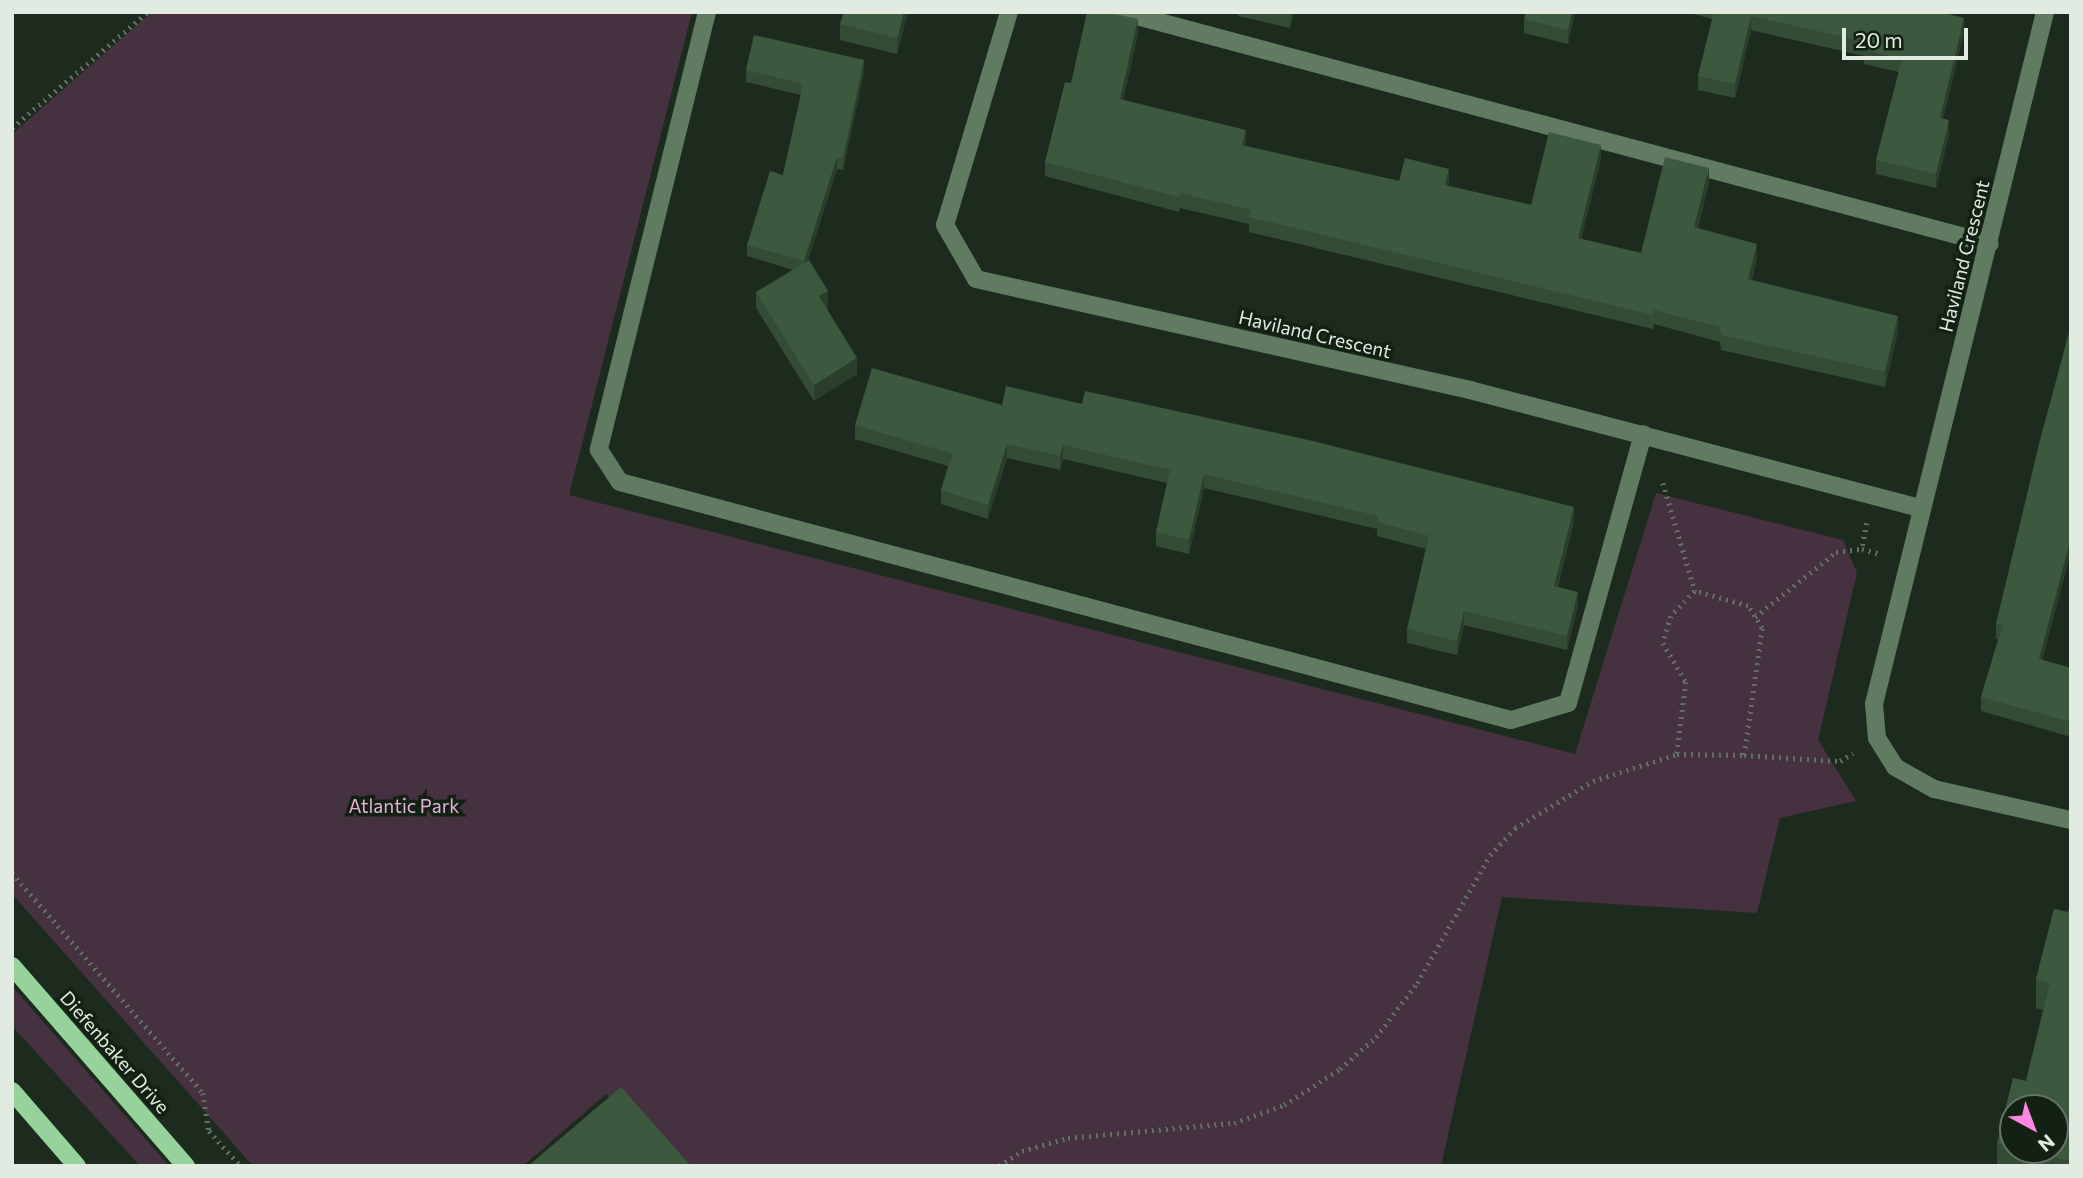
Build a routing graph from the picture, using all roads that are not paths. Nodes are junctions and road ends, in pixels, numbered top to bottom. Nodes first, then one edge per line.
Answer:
1 (707, 12) edge
2 (1009, 12) edge
3 (1122, 12) edge
4 (2045, 12) edge
5 (1990, 244) junction
6 (1643, 434) junction
7 (1920, 508) junction
8 (2071, 820) edge
9 (12, 966) edge
10 (12, 1091) edge
11 (77, 1166) edge
12 (186, 1166) edge

1 - 6 street
2 - 6 street, Haviland Crescent
3 - 5 street
4 - 5 street, Haviland Crescent
5 - 7 street, Haviland Crescent
6 - 7 street, Haviland Crescent
7 - 8 street, Haviland Crescent
9 - 12 main road, Diefenbaker Drive
10 - 11 main road

